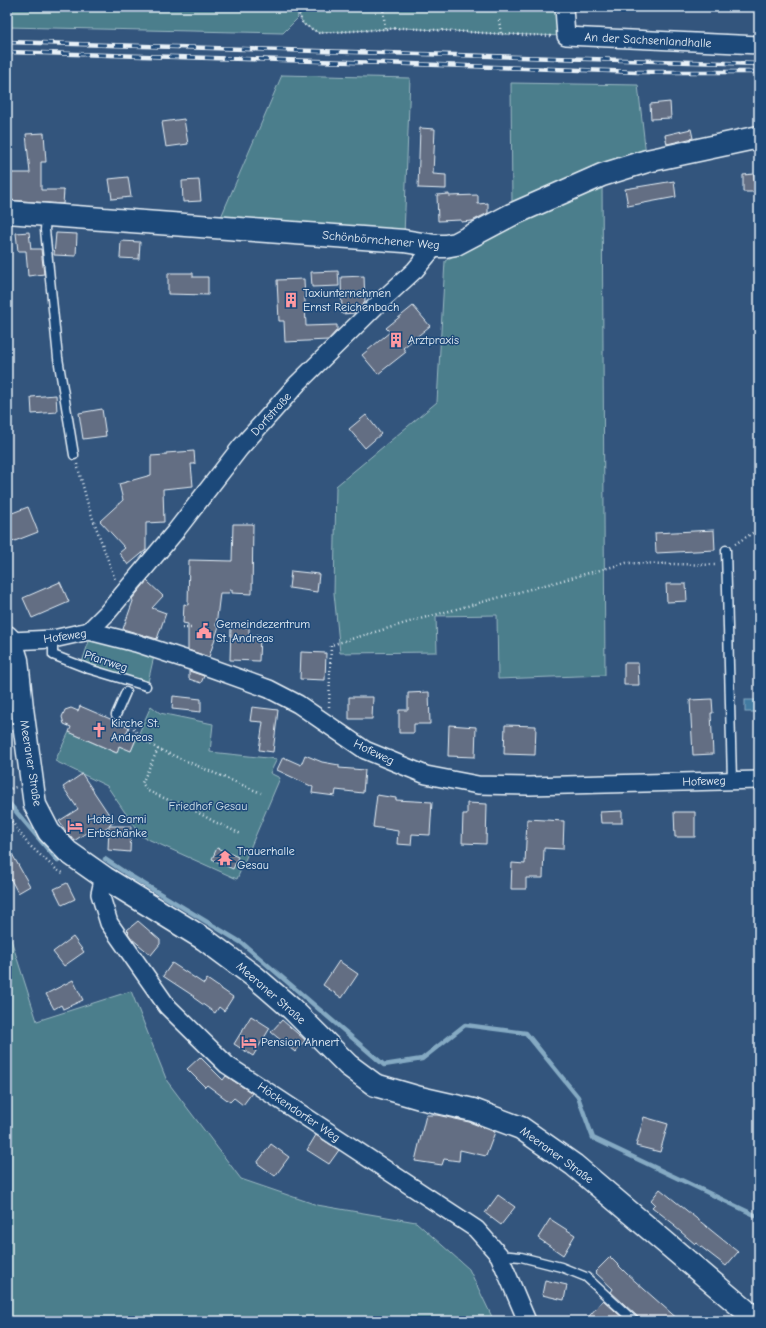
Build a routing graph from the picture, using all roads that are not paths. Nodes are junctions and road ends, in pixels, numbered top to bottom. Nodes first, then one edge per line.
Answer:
1 (564, 7) edge
2 (759, 45) edge
3 (759, 137) edge
4 (7, 212) edge
5 (46, 215) junction
6 (435, 246) junction
7 (74, 455) road end
8 (726, 550) road end
9 (89, 631) junction
10 (9, 639) edge
11 (53, 639) junction
12 (146, 686) dead end
13 (126, 692) dead end
14 (116, 715) dead end
15 (732, 780) junction
16 (759, 780) edge
17 (105, 878) junction
18 (499, 1255) junction
19 (527, 1321) edge
20 (634, 1321) edge
21 (758, 1321) edge

1 - 2 street, An der Sachsenlandhalle
3 - 6 street, Schönbörnchener Weg
4 - 5 street, Schönbörnchener Weg
5 - 6 street, Schönbörnchener Weg
5 - 7 lane
6 - 9 street, Dorfstraße
8 - 15 lane
9 - 11 street, Hofeweg
9 - 15 street, Hofeweg
10 - 11 street, Hofeweg
10 - 17 street, Meeraner Straße
11 - 12 lane, Pfarrweg
13 - 14 lane
15 - 16 street, Hofeweg
17 - 18 street, Höckendorfer Weg
17 - 21 street, Meeraner Straße
18 - 19 street, Höckendorfer Weg
18 - 20 lane

